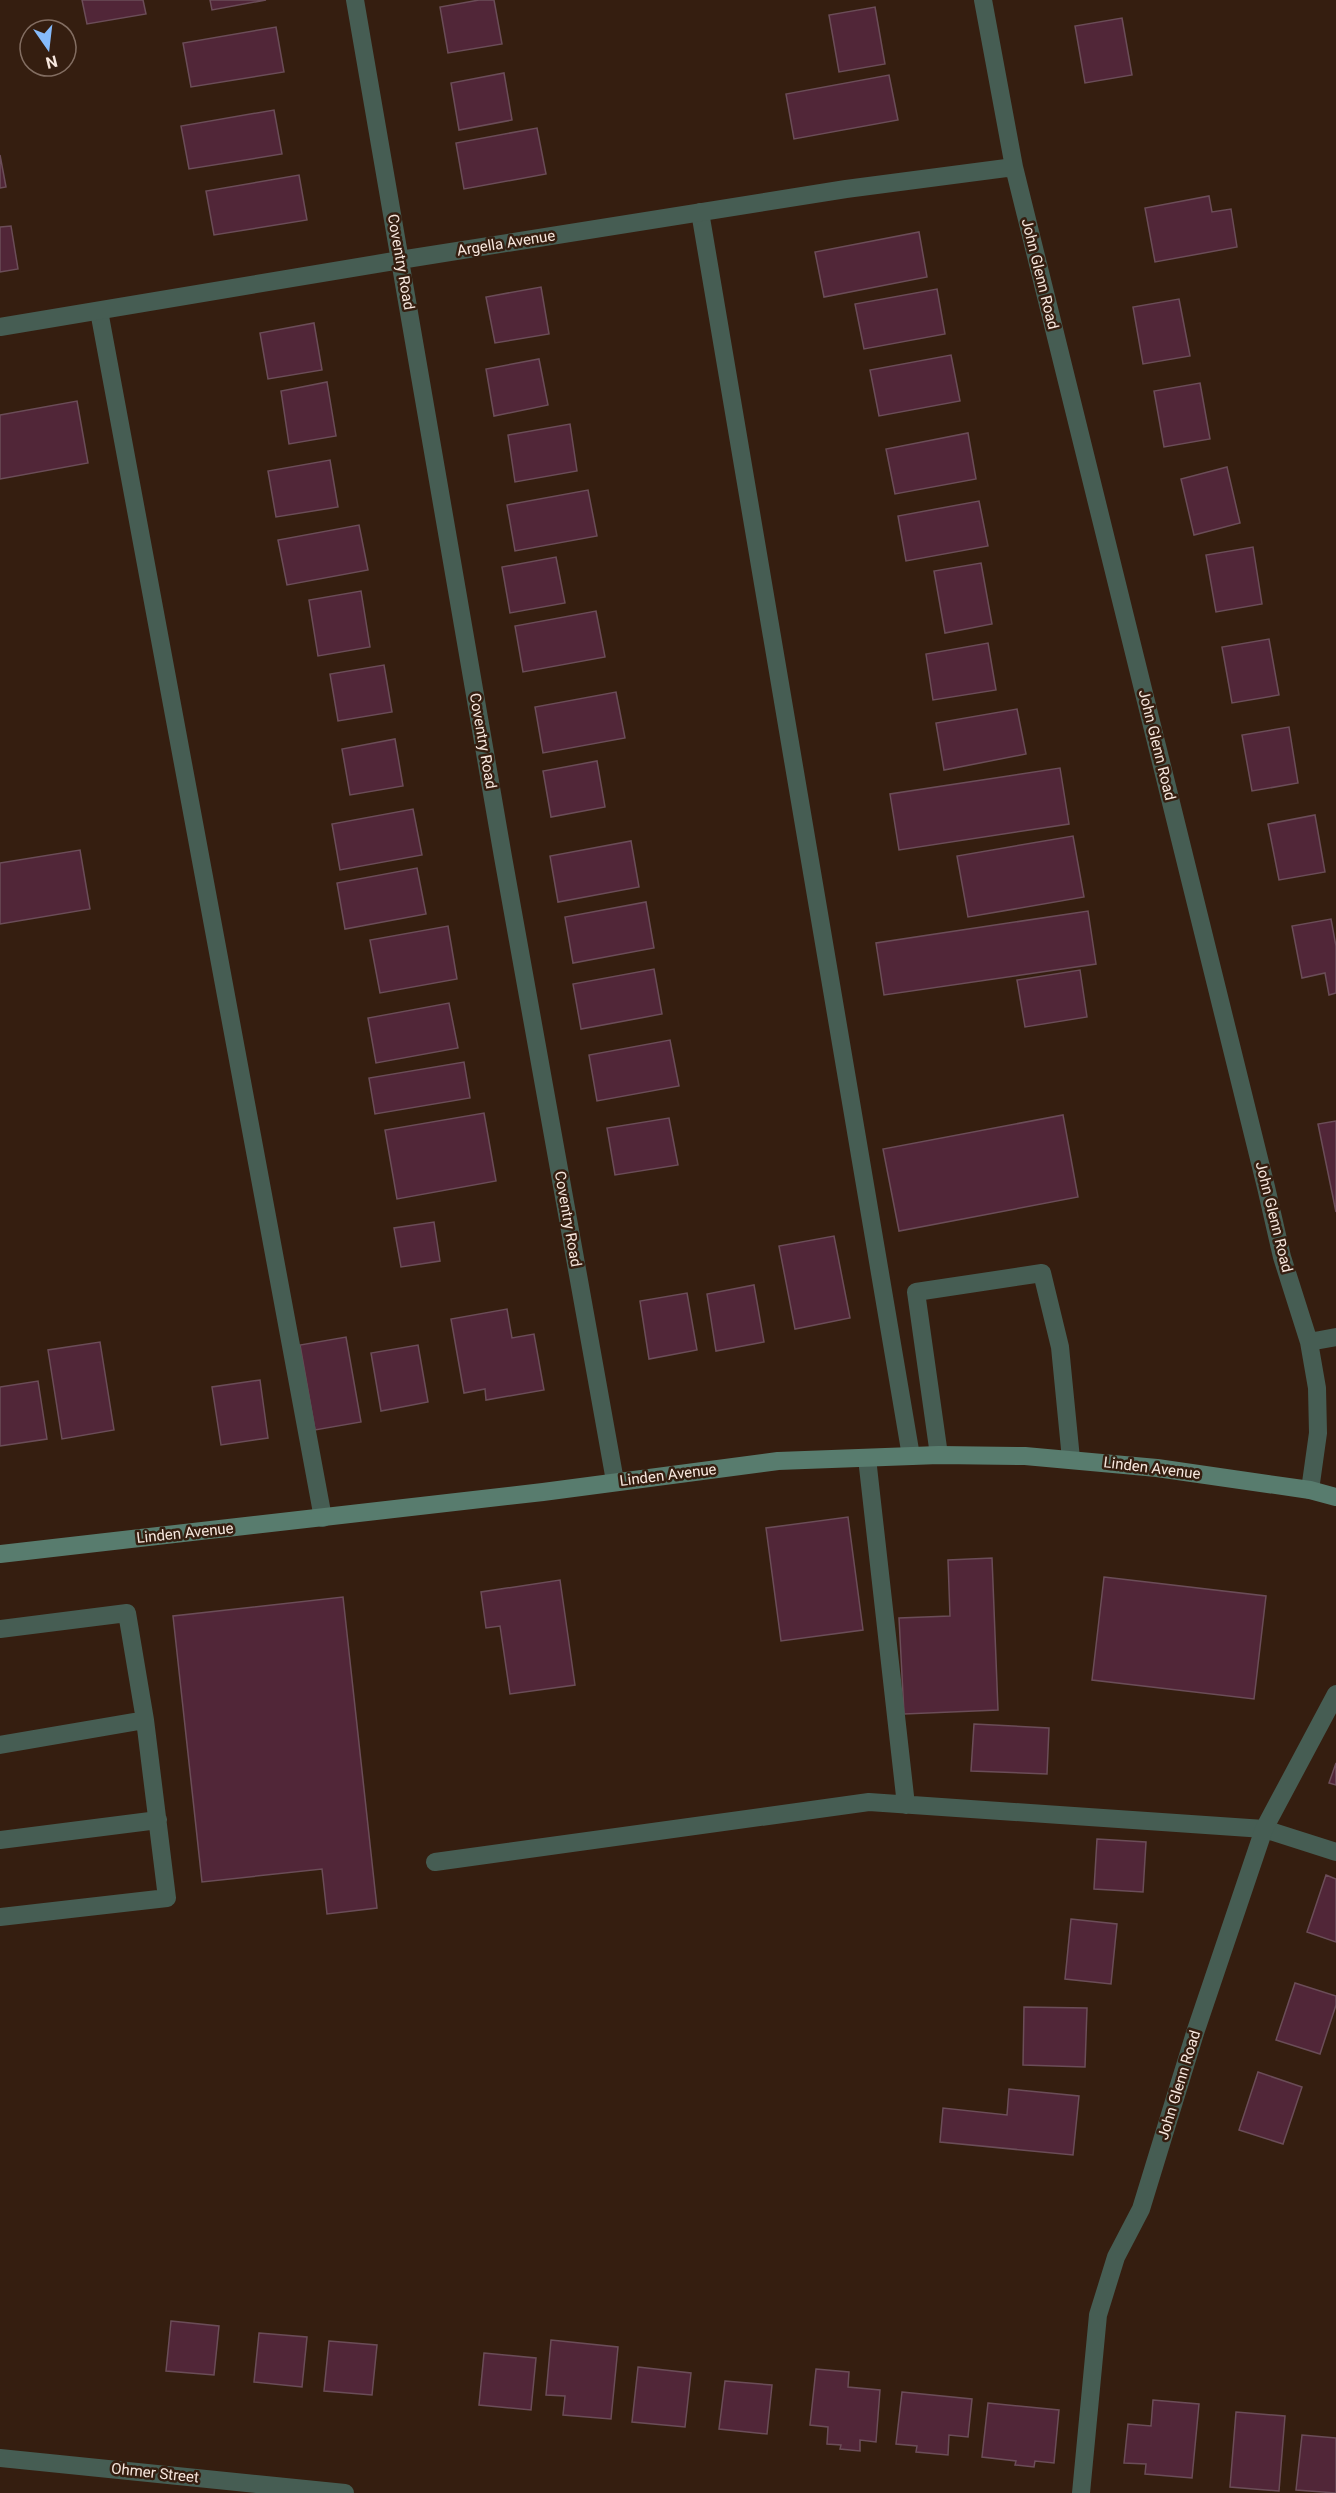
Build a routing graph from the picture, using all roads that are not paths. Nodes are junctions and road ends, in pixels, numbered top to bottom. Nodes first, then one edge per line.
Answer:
1 (355, 0) edge
2 (983, 0) edge
3 (1014, 167) junction
4 (700, 212) junction
5 (400, 260) junction
6 (99, 311) junction
7 (0, 327) edge
8 (1336, 1337) edge
9 (1309, 1342) junction
10 (939, 1455) junction
11 (911, 1456) junction
12 (867, 1458) junction
13 (1071, 1459) junction
14 (615, 1481) junction
15 (1310, 1490) junction
16 (1336, 1497) edge
17 (323, 1518) junction
18 (0, 1554) edge
19 (0, 1629) edge
20 (1336, 1694) edge
21 (145, 1720) junction
22 (0, 1745) edge
23 (906, 1805) junction
24 (158, 1820) junction
25 (1264, 1829) junction
26 (0, 1840) edge
27 (1336, 1852) edge
28 (435, 1862) dead end
29 (0, 1917) edge
30 (0, 2458) edge
31 (345, 2493) edge
32 (1081, 2493) edge

1 - 5 street, Coventry Road
2 - 3 street, John Glenn Road
3 - 4 street, Argella Avenue
3 - 9 street, John Glenn Road
4 - 5 street, Argella Avenue
4 - 11 street
5 - 6 street, Argella Avenue
5 - 14 street, Coventry Road
6 - 7 street, Argella Avenue
6 - 17 street
8 - 9 street
9 - 15 street, John Glenn Road
10 - 11 main road, Linden Avenue
10 - 13 main road, Linden Avenue
10 - 13 street
11 - 12 main road, Linden Avenue
12 - 14 main road, Linden Avenue
12 - 23 street
13 - 15 main road, Linden Avenue
14 - 17 main road, Linden Avenue
15 - 16 main road, Linden Avenue
17 - 18 main road, Linden Avenue
19 - 21 street
20 - 25 street, John Glenn Road
21 - 22 street
21 - 24 street
23 - 25 street
23 - 28 street
24 - 26 street
24 - 29 street
25 - 27 street
25 - 32 street, John Glenn Road
30 - 31 street, Ohmer Street

